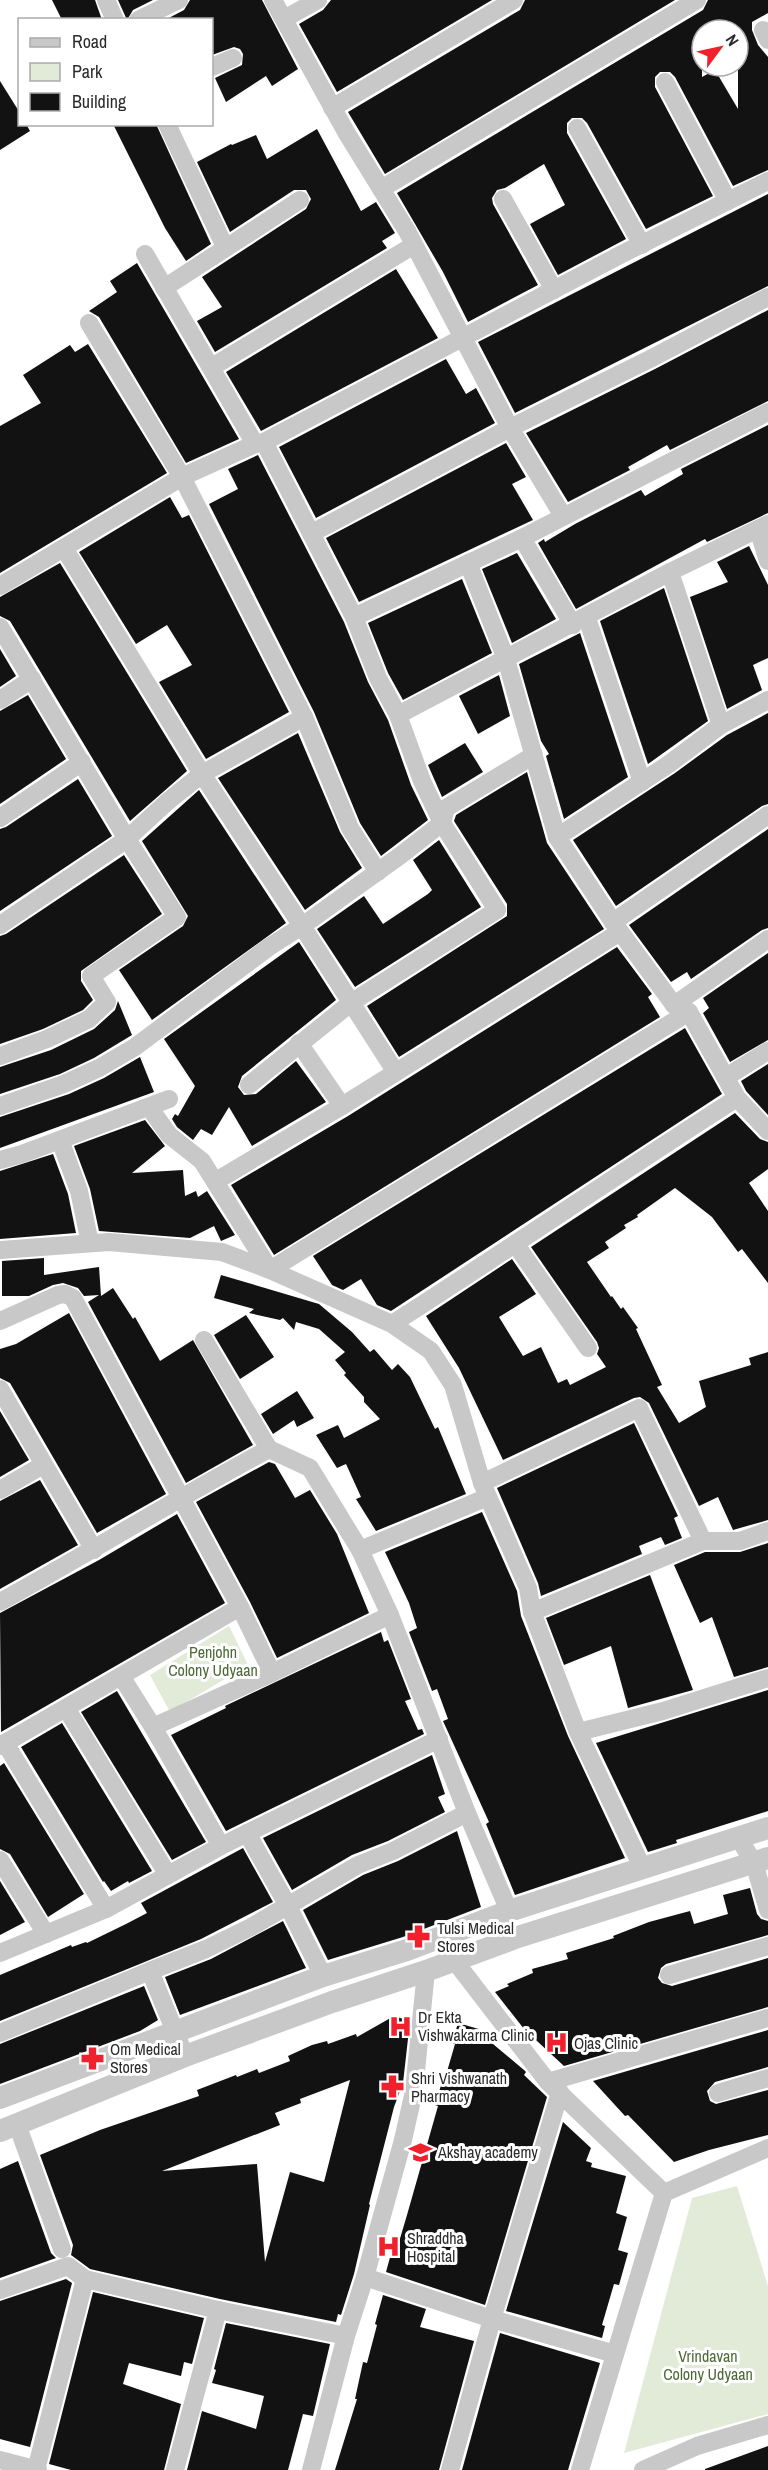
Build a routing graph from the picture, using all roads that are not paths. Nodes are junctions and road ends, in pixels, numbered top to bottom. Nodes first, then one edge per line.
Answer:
1 (106, 0) edge
2 (179, 0) edge
3 (273, 0) edge
4 (318, 0) edge
5 (513, 0) edge
6 (697, 0) edge
7 (114, 18) edge
8 (142, 18) edge
9 (284, 19) junction
10 (233, 58) dead end
11 (213, 67) edge
12 (665, 82) dead end
13 (332, 108) junction
14 (167, 126) edge
15 (577, 128) dead end
16 (768, 181) edge
17 (381, 189) junction
18 (502, 199) dead end
19 (300, 200) dead end
20 (728, 201) junction
21 (414, 244) junction
22 (642, 245) junction
23 (225, 247) junction
24 (145, 254) dead end
25 (164, 288) junction
26 (554, 290) junction
27 (768, 297) edge
28 (89, 323) dead end
29 (463, 337) junction
30 (212, 367) junction
31 (768, 412) edge
32 (510, 428) junction
33 (260, 443) junction
34 (182, 477) junction
35 (563, 516) junction
36 (763, 526) edge
37 (312, 533) junction
38 (522, 538) junction
39 (64, 548) junction
40 (768, 561) edge
41 (468, 563) junction
42 (670, 572) junction
43 (0, 586) edge
44 (354, 617) junction
45 (580, 621) junction
46 (0, 627) edge
47 (506, 658) junction
48 (32, 679) junction
49 (0, 700) edge
50 (768, 700) edge
51 (398, 715) junction
52 (304, 717) junction
53 (721, 725) junction
54 (534, 755) junction
55 (82, 762) junction
56 (202, 774) junction
57 (642, 782) junction
58 (768, 815) edge
59 (0, 818) edge
60 (441, 823) junction
61 (557, 837) junction
62 (127, 838) junction
63 (378, 872) junction
64 (0, 925) edge
65 (302, 926) junction
66 (617, 927) junction
67 (768, 939) edge
68 (352, 1002) junction
69 (681, 1009) junction
70 (299, 1043) junction
71 (768, 1051) edge
72 (0, 1056) edge
73 (394, 1071) junction
74 (726, 1077) junction
75 (249, 1085) dead end
76 (737, 1098) junction
77 (169, 1099) dead end
78 (0, 1106) edge
79 (342, 1106) junction
80 (149, 1107) junction
81 (768, 1131) edge
82 (60, 1140) junction
83 (0, 1160) edge
84 (216, 1181) junction
85 (90, 1243) junction
86 (516, 1245) junction
87 (0, 1250) edge
88 (270, 1270) junction
89 (0, 1321) edge
90 (392, 1324) junction
91 (204, 1340) dead end
92 (588, 1348) dead end
93 (0, 1389) edge
94 (269, 1449) junction
95 (44, 1465) junction
96 (0, 1490) edge
97 (485, 1490) junction
98 (180, 1497) junction
99 (768, 1531) edge
100 (703, 1541) junction
101 (94, 1550) junction
102 (360, 1550) junction
103 (0, 1602) edge
104 (240, 1607) junction
105 (532, 1612) junction
106 (390, 1615) junction
107 (272, 1673) junction
108 (121, 1676) junction
109 (768, 1678) edge
110 (66, 1708) junction
111 (153, 1727) junction
112 (578, 1732) junction
113 (439, 1739) junction
114 (3, 1745) edge
115 (467, 1813) junction
116 (768, 1828) edge
117 (247, 1833) junction
118 (738, 1837) junction
119 (221, 1846) junction
120 (0, 1860) edge
121 (761, 1860) edge
122 (643, 1869) junction
123 (168, 1875) junction
124 (288, 1906) junction
125 (106, 1909) junction
126 (768, 1910) edge
127 (509, 1911) junction
128 (46, 1934) junction
129 (437, 1938) junction
130 (768, 1946) edge
131 (0, 1953) edge
132 (455, 1961) junction
133 (150, 1971) junction
134 (426, 1971) junction
135 (669, 1975) dead end
136 (323, 1976) junction
137 (768, 2018) edge
138 (176, 2031) junction
139 (0, 2033) edge
140 (185, 2056) junction
141 (768, 2078) edge
142 (554, 2087) junction
143 (718, 2093) dead end
144 (0, 2097) edge
145 (8, 2128) edge
146 (768, 2148) edge
147 (664, 2193) junction
148 (62, 2249) dead end
149 (365, 2277) junction
150 (85, 2279) junction
151 (0, 2290) edge
152 (218, 2310) junction
153 (492, 2319) junction
154 (346, 2336) junction
155 (615, 2354) junction
156 (768, 2425) edge
157 (0, 2460) edge
158 (37, 2470) edge
159 (175, 2470) edge
160 (311, 2470) edge
161 (450, 2470) edge
162 (580, 2470) edge
163 (643, 2470) edge

1 - 7 street
2 - 8 street
3 - 9 street
4 - 9 street
5 - 13 street
6 - 17 street
9 - 13 street
10 - 11 street
12 - 20 street
13 - 17 street
14 - 23 street
15 - 22 street
16 - 20 street
17 - 21 street
18 - 26 street
19 - 23 street
20 - 22 street
21 - 29 street
21 - 30 street
22 - 26 street
23 - 25 street
24 - 25 street
25 - 30 street
26 - 29 street
27 - 32 street
28 - 34 street
29 - 32 street
29 - 33 street
30 - 33 street
31 - 35 street
32 - 35 street
32 - 37 street
33 - 34 street
33 - 37 street
34 - 39 street
34 - 52 street
35 - 38 street
36 - 40 street
36 - 42 street
37 - 44 street
38 - 41 street
38 - 45 street
39 - 43 street
39 - 56 street
41 - 44 street
41 - 47 street
42 - 45 street
42 - 53 street
44 - 51 street
45 - 47 street
45 - 57 street
46 - 48 street
47 - 51 street
47 - 54 street
48 - 49 street
48 - 55 street
50 - 53 street
51 - 60 street
52 - 56 street
52 - 63 street
53 - 57 street
54 - 60 street
54 - 61 street
55 - 59 street
55 - 62 street
56 - 62 street
56 - 65 street
57 - 61 street
58 - 66 street
60 - 63 street
60 - 68 street
61 - 66 street
62 - 64 street
62 - 72 street
63 - 65 street
65 - 68 street
65 - 78 street
66 - 69 street
66 - 73 street
67 - 69 street
68 - 70 street
68 - 73 street
69 - 74 street
69 - 88 street
70 - 75 street
70 - 79 street
71 - 74 street
73 - 79 street
74 - 76 street
76 - 81 street
76 - 86 street
77 - 80 street
79 - 84 street
80 - 82 street
80 - 84 street
82 - 83 street
82 - 85 street
84 - 88 street
85 - 87 street
85 - 88 street
86 - 90 street
86 - 92 street
88 - 90 street
89 - 98 street
90 - 97 street
91 - 94 street
93 - 95 street
94 - 98 street
94 - 102 street
95 - 96 street
95 - 101 street
97 - 100 street
97 - 102 street
97 - 105 street
98 - 101 street
98 - 104 street
99 - 100 street
100 - 105 street
101 - 103 street
102 - 106 street
104 - 107 street
104 - 108 street
105 - 112 street
106 - 107 street
106 - 113 street
107 - 111 street
108 - 110 street
108 - 111 street
109 - 112 street
110 - 114 street
110 - 123 street
111 - 119 street
112 - 122 street
113 - 115 street
113 - 117 street
114 - 125 street
115 - 124 street
115 - 127 street
116 - 118 street
117 - 119 street
117 - 124 street
118 - 121 street
118 - 122 street
119 - 123 street
120 - 128 street
121 - 126 street
121 - 132 street
122 - 127 street
123 - 125 street
124 - 133 street
124 - 136 street
125 - 128 street
127 - 129 street
128 - 131 street
129 - 132 street
129 - 136 street
130 - 135 street
132 - 134 street
132 - 142 street
133 - 138 street
133 - 139 street
134 - 140 street
134 - 149 street
136 - 138 street
137 - 142 street
138 - 140 street
138 - 144 street
140 - 145 street
141 - 143 street
142 - 147 street
142 - 153 street
145 - 148 street
146 - 147 street
147 - 155 street
149 - 153 street
149 - 154 street
150 - 151 street
150 - 152 street
150 - 158 street
152 - 154 street
152 - 159 street
153 - 155 street
153 - 161 street
154 - 160 street
155 - 162 street
156 - 163 street
157 - 158 street

